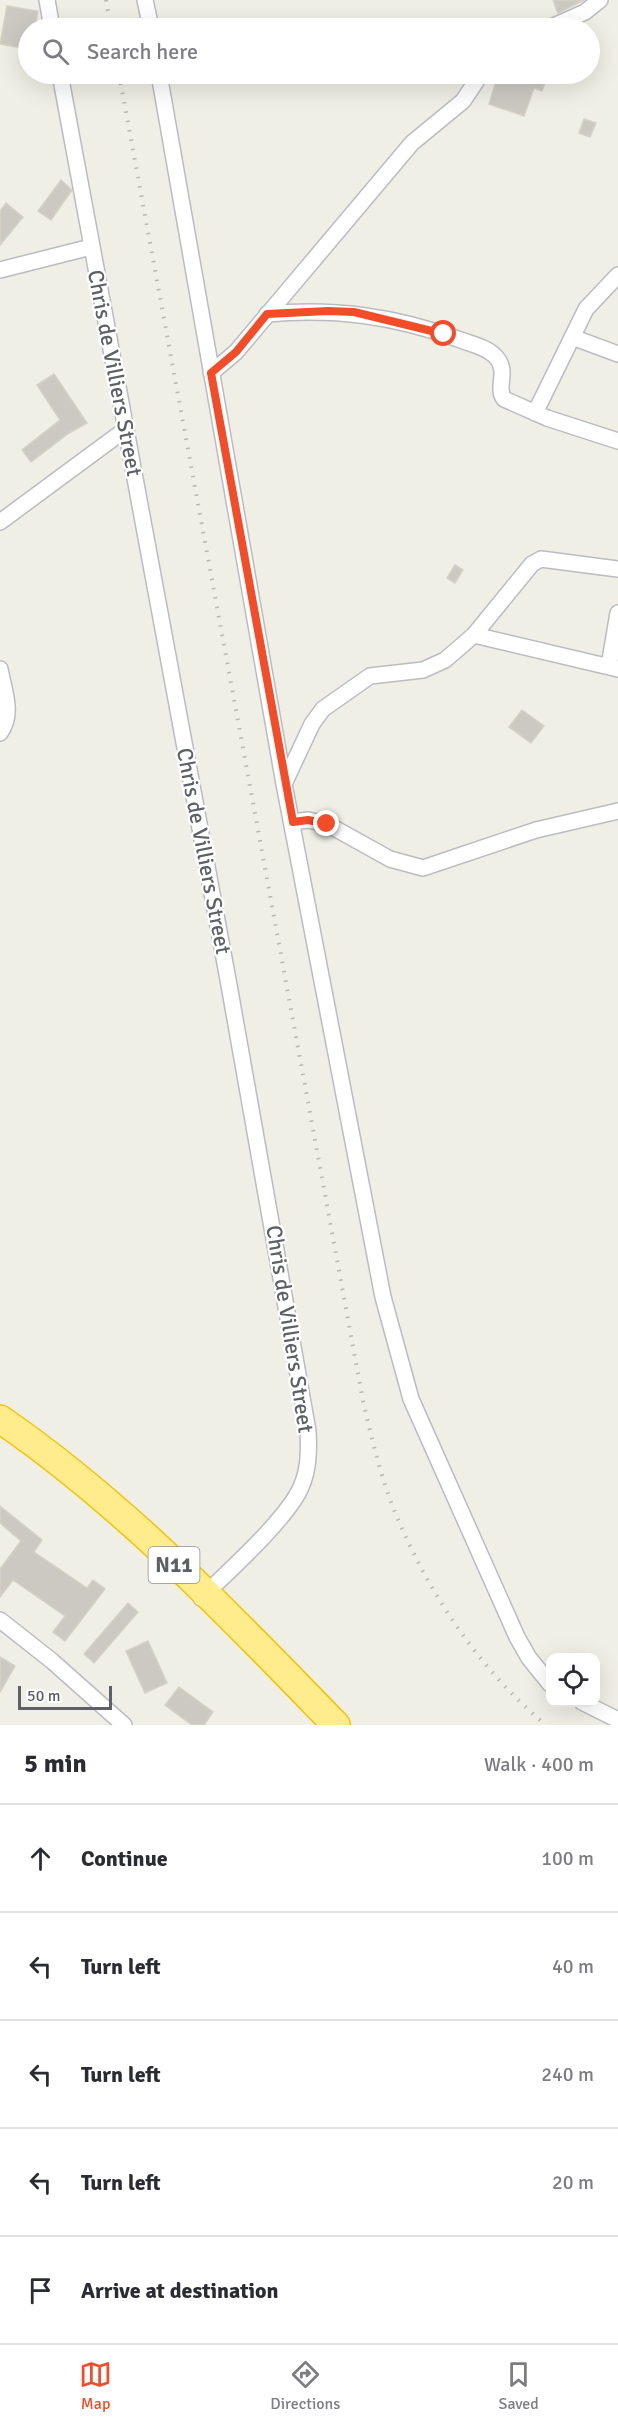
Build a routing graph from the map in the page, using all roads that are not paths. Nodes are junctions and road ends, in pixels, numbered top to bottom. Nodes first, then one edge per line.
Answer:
1 (47, 0) edge
2 (146, 0) edge
3 (600, 0) edge
4 (50, 18) edge
5 (149, 18) edge
6 (572, 18) edge
7 (62, 84) edge
8 (161, 84) edge
9 (475, 84) edge
10 (91, 247) junction
11 (0, 270) edge
12 (618, 275) edge
13 (267, 314) junction
14 (572, 337) junction
15 (618, 354) edge
16 (211, 373) junction
17 (535, 413) junction
18 (126, 429) junction
19 (618, 441) edge
20 (0, 522) edge
21 (618, 568) edge
22 (618, 613) edge
23 (474, 635) junction
24 (614, 668) edge
25 (0, 669) edge
26 (0, 733) edge
27 (284, 784) junction
28 (618, 811) edge
29 (293, 822) junction
30 (0, 1419) edge
31 (0, 1433) edge
32 (200, 1598) junction
33 (0, 1620) edge
34 (546, 1679) edge
35 (592, 1707) edge
36 (618, 1720) edge
37 (124, 1725) edge
38 (321, 1725) edge
39 (336, 1725) edge

1 - 4 street
2 - 5 street
3 - 6 street
7 - 10 street, Chris de Villiers Street
8 - 16 street
9 - 13 street
10 - 11 street
10 - 18 street, Chris de Villiers Street
12 - 14 street
13 - 16 street
13 - 17 street
14 - 15 street
14 - 17 street
16 - 27 street
17 - 19 street
18 - 20 street
18 - 32 street, Chris de Villiers Street
21 - 23 street
22 - 24 street
23 - 24 street
23 - 27 street
25 - 26 street
27 - 29 street
28 - 29 street
29 - 34 street
30 - 32 highway, N11
31 - 32 highway, N11
32 - 38 highway, N11
32 - 39 highway, N11
33 - 37 street
35 - 36 street

